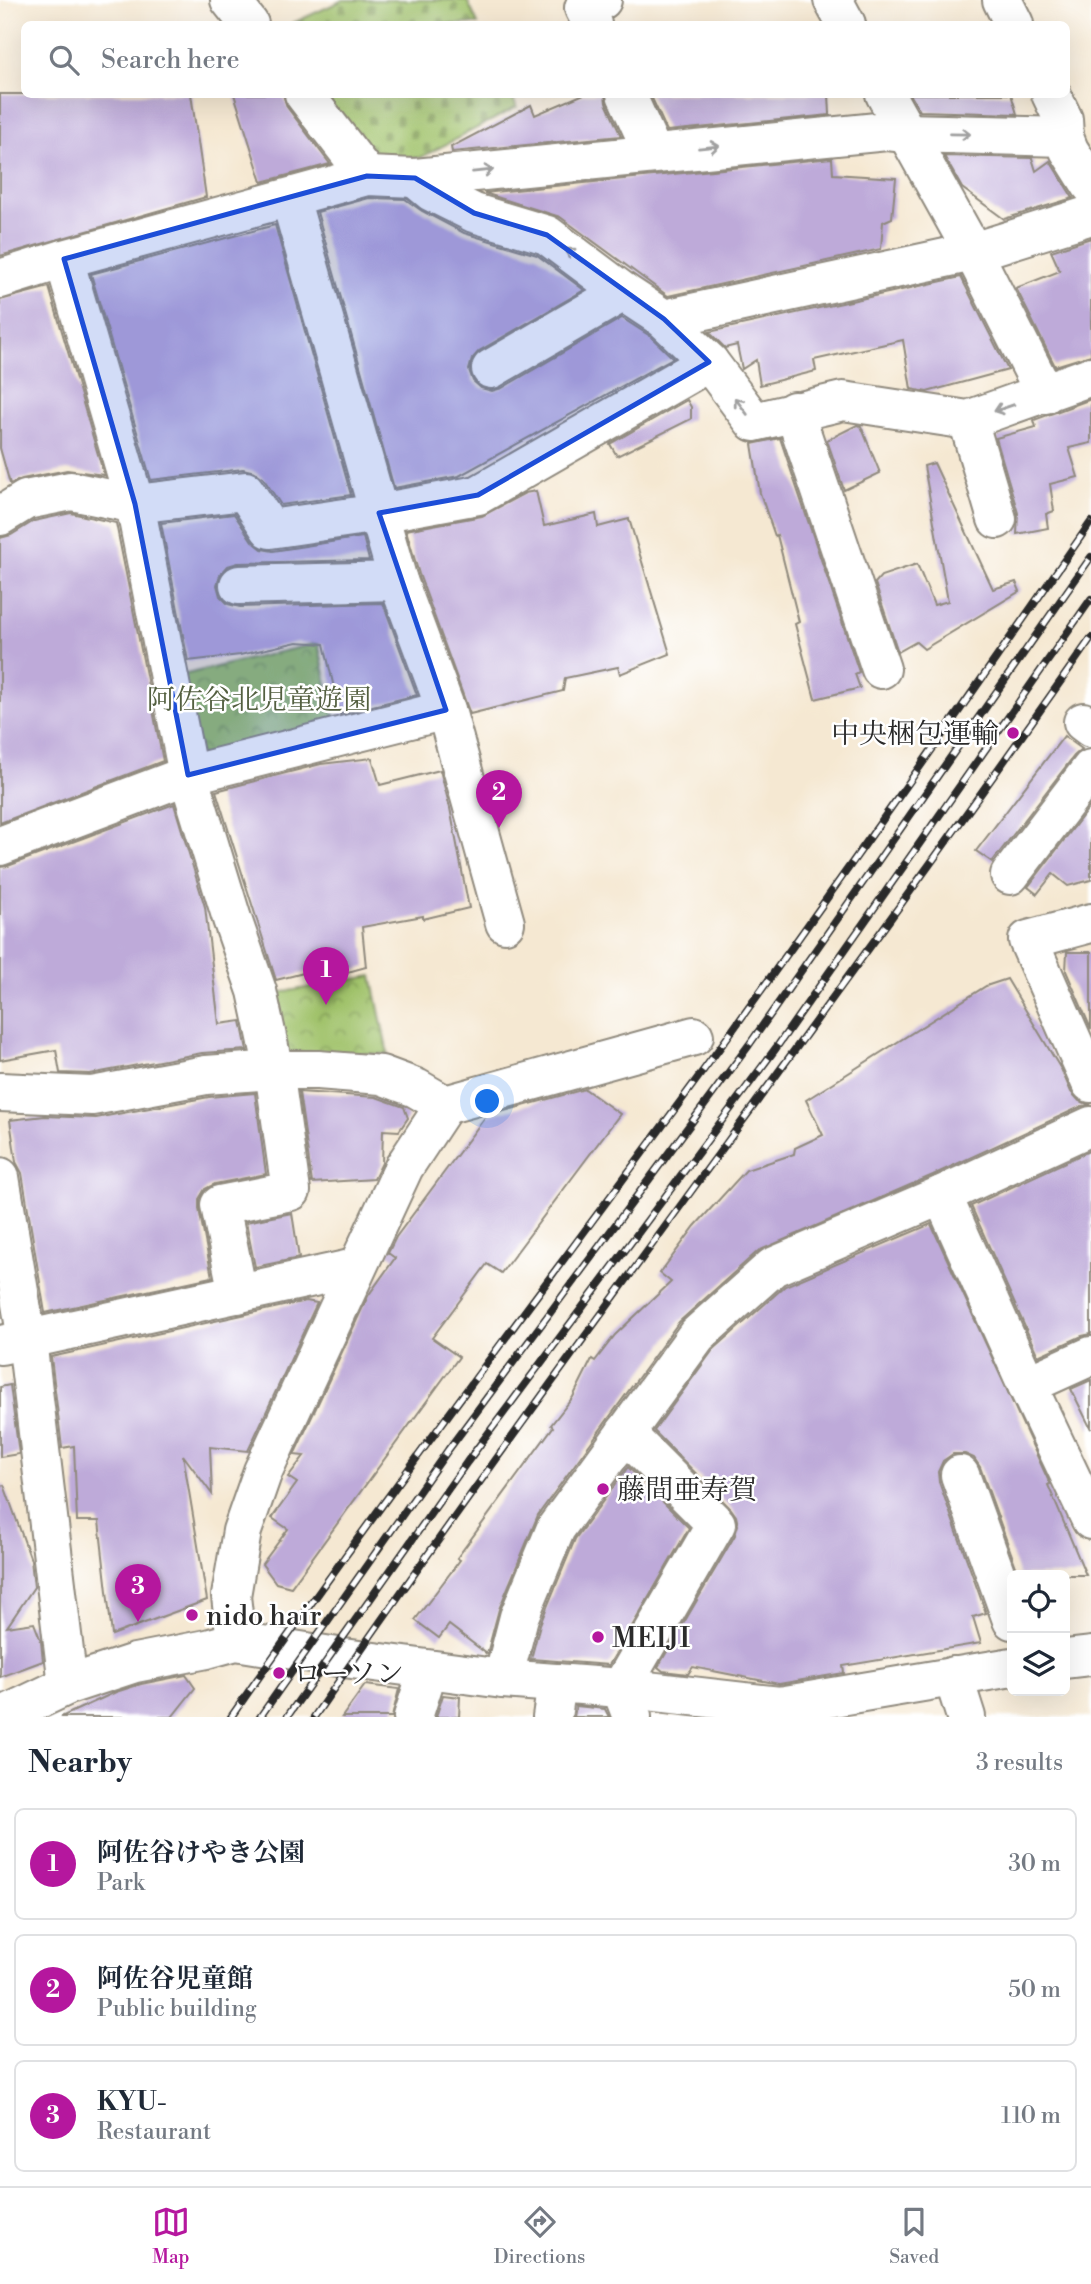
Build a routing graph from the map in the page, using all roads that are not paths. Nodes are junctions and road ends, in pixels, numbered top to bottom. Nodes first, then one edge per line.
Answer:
1 (230, 0) edge
2 (602, 0) edge
3 (833, 0) edge
4 (1002, 0) edge
5 (247, 21) edge
6 (590, 21) edge
7 (844, 21) edge
8 (1012, 21) edge
9 (307, 98) edge
10 (628, 98) edge
11 (887, 98) edge
12 (1053, 98) edge
13 (906, 133) junction
14 (1075, 141) edge
15 (653, 153) junction
16 (367, 176) junction
17 (415, 178) junction
18 (1091, 185) edge
19 (290, 198) junction
20 (1091, 215) edge
21 (973, 252) junction
22 (64, 259) junction
23 (0, 279) edge
24 (623, 292) junction
25 (664, 318) junction
26 (709, 362) junction
27 (491, 369) dead end
28 (1091, 376) edge
29 (1045, 394) junction
30 (794, 411) junction
31 (968, 420) junction
32 (135, 504) junction
33 (379, 513) junction
34 (0, 516) edge
35 (997, 519) dead end
36 (398, 581) junction
37 (239, 585) dead end
38 (881, 669) dead end
39 (446, 710) junction
40 (1091, 769) edge
41 (188, 775) junction
42 (0, 846) edge
43 (1010, 875) dead end
44 (505, 923) dead end
45 (1091, 923) edge
46 (694, 1036) dead end
47 (274, 1070) junction
48 (1091, 1083) edge
49 (0, 1092) edge
50 (444, 1105) junction
51 (1091, 1126) edge
52 (0, 1177) edge
53 (942, 1195) junction
54 (355, 1268) junction
55 (238, 1294) junction
56 (13, 1343) edge
57 (1091, 1356) edge
58 (1027, 1385) junction
59 (625, 1433) junction
60 (960, 1475) dead end
61 (1091, 1520) edge
62 (1007, 1606) edge
63 (236, 1641) junction
64 (1091, 1656) edge
65 (1070, 1658) edge
66 (1007, 1668) edge
67 (428, 1670) junction
68 (953, 1676) junction
69 (503, 1679) junction
70 (68, 1685) junction
71 (555, 1700) edge
72 (627, 1702) edge
73 (808, 1709) edge
74 (1, 1717) edge
75 (413, 1717) edge
76 (966, 1717) edge

1 - 5 street
2 - 6 street
3 - 7 street
4 - 8 street
9 - 16 street
10 - 15 street
11 - 13 street
12 - 14 street
13 -> 14 street
15 -> 13 street
13 - 21 street
14 - 18 street
17 -> 15 street
16 - 17 street
16 - 19 street
24 -> 17 street
19 - 22 street
19 - 33 street
20 - 21 street
21 - 25 street
21 - 29 street
22 - 23 street
22 - 32 street
24 - 25 street
24 - 27 street
25 - 26 street
30 -> 26 street
26 - 33 street
28 - 29 street
29 -> 31 street
30 - 31 street
30 - 38 street
31 - 35 street
32 - 33 street
32 - 34 street
32 - 41 street
33 - 36 street
36 - 37 street
36 - 39 street
39 - 41 street
39 - 44 street
40 - 43 street
41 - 42 street
41 - 47 street
45 - 48 street
46 - 50 street
47 - 49 street
47 - 50 street
47 - 55 street
50 - 54 street
51 - 53 street
52 - 56 street
53 - 58 street
53 - 59 street
54 - 55 street
54 - 63 street
55 - 56 street
56 - 70 street
57 - 58 street
58 - 61 street
59 - 69 street
59 - 72 street
60 - 62 street
63 - 67 street
63 - 70 street
64 - 65 street
66 - 68 street
67 - 69 street
67 - 75 street
68 - 73 street
68 - 76 street
69 - 71 street
70 - 74 street
71 - 72 street
72 - 73 street

